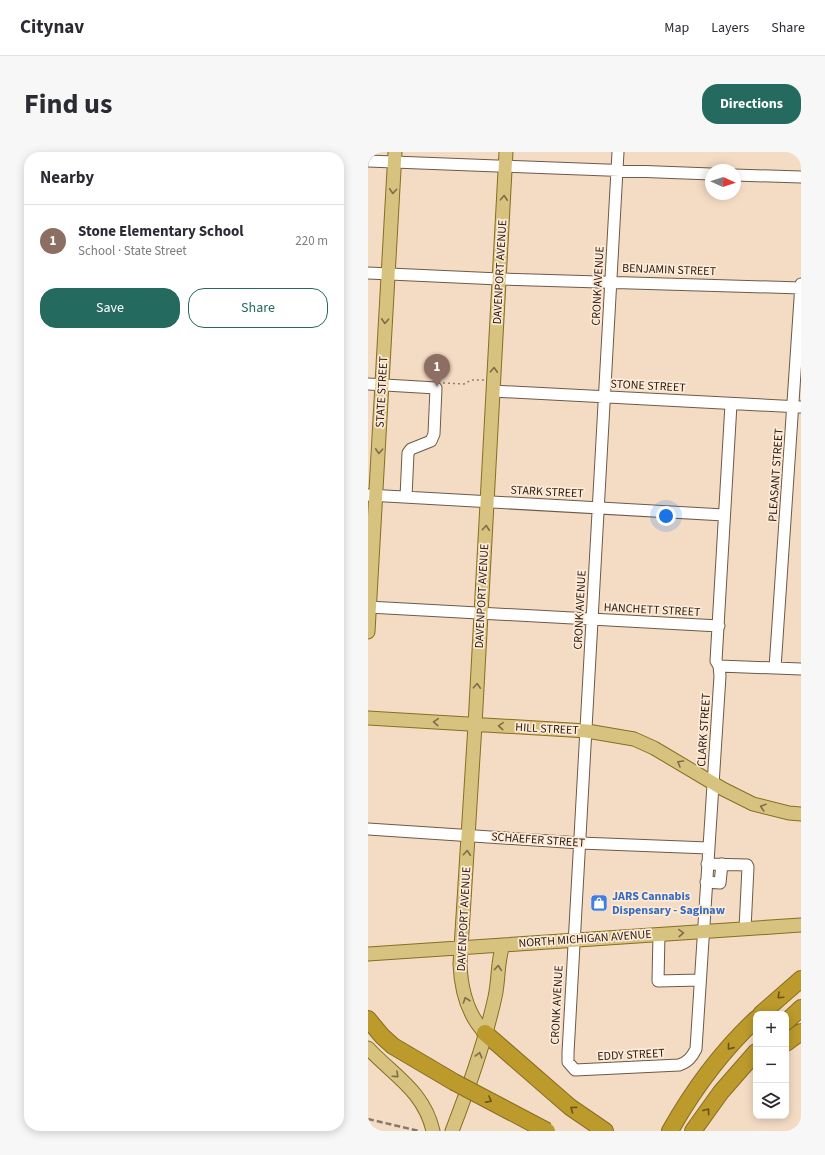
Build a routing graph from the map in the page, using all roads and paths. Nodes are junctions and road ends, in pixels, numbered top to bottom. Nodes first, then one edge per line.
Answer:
1 (506, 152) edge
2 (618, 152) edge
3 (395, 157) edge
4 (368, 161) edge
5 (505, 168) junction
6 (617, 171) junction
7 (705, 174) edge
8 (741, 175) edge
9 (801, 177) edge
10 (368, 273) edge
11 (388, 274) junction
12 (499, 279) junction
13 (611, 281) junction
14 (801, 284) edge
15 (801, 288) edge
16 (484, 380) dead end
17 (442, 383) dead end
18 (368, 384) edge
19 (382, 385) junction
20 (493, 391) junction
21 (604, 397) junction
22 (731, 404) junction
23 (797, 406) edge
24 (372, 496) edge
25 (406, 497) junction
26 (488, 502) junction
27 (599, 508) junction
28 (724, 515) junction
29 (369, 607) edge
30 (481, 613) junction
31 (593, 619) junction
32 (719, 626) junction
33 (368, 632) edge
34 (719, 666) junction
35 (775, 668) junction
36 (801, 669) edge
37 (368, 718) edge
38 (475, 725) junction
39 (587, 731) junction
40 (714, 783) junction
41 (801, 814) edge
42 (368, 829) edge
43 (468, 835) junction
44 (580, 843) junction
45 (708, 848) junction
46 (707, 864) junction
47 (722, 864) junction
48 (706, 882) junction
49 (801, 925) edge
50 (745, 929) junction
51 (703, 932) junction
52 (659, 934) junction
53 (574, 941) junction
54 (503, 946) junction
55 (461, 948) junction
56 (368, 954) edge
57 (801, 979) edge
58 (700, 980) junction
59 (801, 1008) edge
60 (764, 1011) edge
61 (368, 1019) edge
62 (789, 1019) edge
63 (753, 1022) edge
64 (801, 1032) edge
65 (485, 1034) junction
66 (789, 1041) edge
67 (368, 1048) edge
68 (753, 1055) edge
69 (691, 1058) joint
70 (572, 1068) joint
71 (753, 1068) edge
72 (721, 1092) junction
73 (673, 1126) edge
74 (433, 1131) edge
75 (452, 1131) edge
76 (547, 1131) edge
77 (605, 1131) edge
78 (693, 1131) edge

1 - 5 main road, DAVENPORT AVENUE
2 - 6 street, CRONK AVENUE
3 - 4 street
3 - 5 street
3 -> 11 main road, STATE STREET
5 - 6 street
12 -> 5 main road, DAVENPORT AVENUE
6 - 7 street
6 - 13 street, CRONK AVENUE
8 - 9 street
10 - 11 street, BENJAMIN STREET
11 - 12 street, BENJAMIN STREET
11 -> 19 main road, STATE STREET
12 - 13 street, BENJAMIN STREET
20 -> 12 main road, DAVENPORT AVENUE
13 - 15 street, BENJAMIN STREET
13 - 21 street, CRONK AVENUE
14 - 15 street, PLEASANT STREET
15 - 23 street, PLEASANT STREET
16 - 17 path
18 - 19 street
19 -> 24 main road, STATE STREET
19 - 25 street
20 - 21 street, STONE STREET
20 - 26 main road, DAVENPORT AVENUE
21 - 22 street, STONE STREET
21 - 27 street, CRONK AVENUE
22 - 23 street, STONE STREET
22 - 28 street, CLARK STREET
23 - 35 street, PLEASANT STREET
24 - 25 street, STARK STREET
24 - 29 main road, STATE STREET
25 - 26 street, STARK STREET
26 - 27 street, STARK STREET
30 -> 26 main road, DAVENPORT AVENUE
27 - 28 street, STARK STREET
27 - 31 street, CRONK AVENUE
28 - 32 street, CLARK STREET
29 - 30 street, HANCHETT STREET
29 - 33 main road, STATE STREET
30 - 31 street, HANCHETT STREET
38 -> 30 main road, DAVENPORT AVENUE
31 - 32 street, HANCHETT STREET
31 - 39 street, CRONK AVENUE
32 - 34 street, CLARK STREET
34 - 35 street
34 - 40 street, CLARK STREET
35 - 36 street
38 -> 37 main road, HILL STREET
39 -> 38 main road, HILL STREET
38 - 43 main road, DAVENPORT AVENUE
40 -> 39 main road, HILL STREET
39 - 44 street, CRONK AVENUE
41 -> 40 main road
40 - 45 street, CLARK STREET
42 - 43 street, SCHAEFER STREET
43 - 44 street, SCHAEFER STREET
55 -> 43 main road, DAVENPORT AVENUE
44 - 45 street, SCHAEFER STREET
44 - 53 street, CRONK AVENUE
45 - 46 street, CLARK STREET
46 - 47 street
46 - 48 street, CLARK STREET
47 - 48 street
47 - 50 street
48 - 51 street, CLARK STREET
49 - 50 main road, NORTH MICHIGAN AVENUE
50 - 51 main road, NORTH MICHIGAN AVENUE
52 -> 51 main road, NORTH MICHIGAN AVENUE
51 - 58 street, CLARK STREET
52 - 53 main road, NORTH MICHIGAN AVENUE
52 - 58 street
53 - 54 main road, NORTH MICHIGAN AVENUE
53 - 70 street, CRONK AVENUE
54 - 55 main road, NORTH MICHIGAN AVENUE
65 -> 54 main road
55 - 56 main road, NORTH MICHIGAN AVENUE
65 -> 55 main road, DAVENPORT AVENUE
57 -> 60 highway
58 - 69 street, CLARK STREET
59 - 62 highway
61 -> 76 highway, bridge
63 -> 73 highway
64 - 66 highway
75 -> 65 main road
77 -> 65 highway
67 -> 74 main road
68 - 72 highway
69 - 70 street, EDDY STREET
71 - 72 highway
78 -> 72 highway

